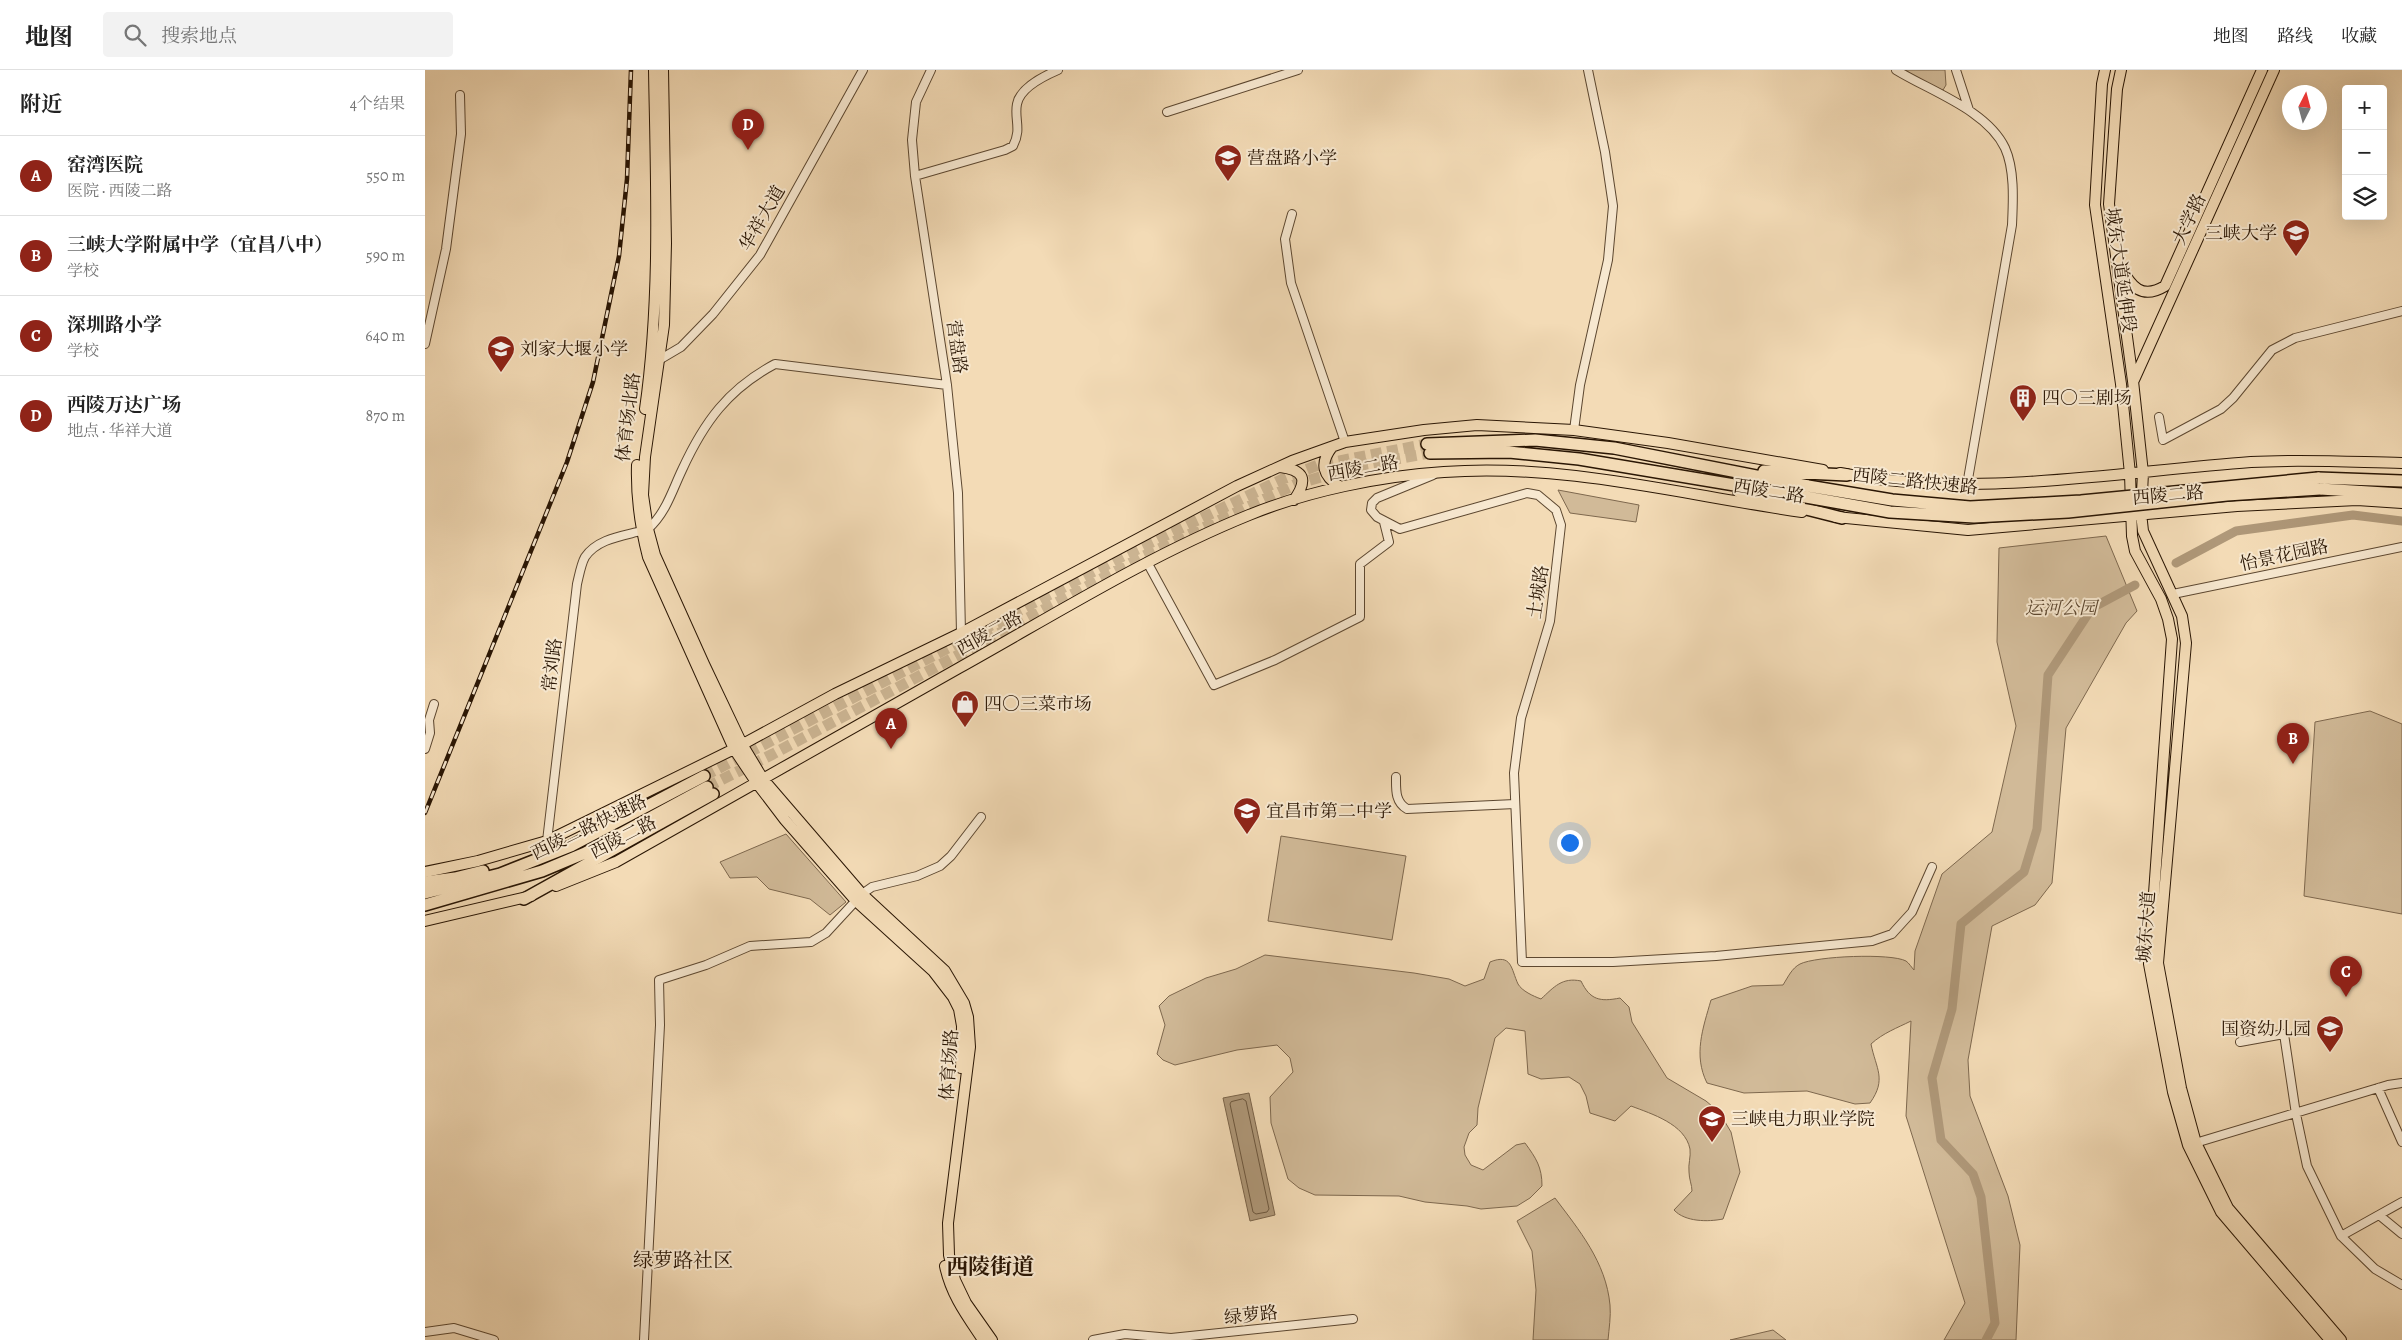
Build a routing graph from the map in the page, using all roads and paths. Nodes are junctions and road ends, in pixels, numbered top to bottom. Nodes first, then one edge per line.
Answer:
1 (655, 70) edge
2 (663, 70) edge
3 (863, 70) edge
4 (931, 70) edge
5 (1058, 70) edge
6 (1298, 70) edge
7 (1588, 70) edge
8 (1896, 70) edge
9 (1956, 70) edge
10 (2105, 70) edge
11 (2121, 70) edge
12 (2262, 70) edge
13 (2274, 70) edge
14 (460, 95) dead end
15 (1969, 110) junction
16 (1167, 112) dead end
17 (915, 176) junction
18 (1292, 214) dead end
19 (2117, 259) junction
20 (2402, 310) edge
21 (425, 344) edge
22 (659, 360) junction
23 (2133, 381) junction
24 (947, 385) junction
25 (2159, 417) dead end
26 (1574, 430) junction
27 (1345, 442) junction
28 (1333, 447) junction
29 (2402, 463) edge
30 (1712, 466) junction
31 (1280, 467) junction
32 (1635, 467) junction
33 (1442, 472) junction
34 (2143, 473) junction
35 (1847, 474) junction
36 (2130, 474) junction
37 (2402, 481) edge
38 (2319, 484) junction
39 (1967, 485) junction
40 (1340, 487) junction
41 (1807, 491) junction
42 (2402, 494) edge
43 (1294, 500) junction
44 (2402, 503) edge
45 (2141, 513) junction
46 (2130, 514) junction
47 (1842, 518) junction
48 (1385, 522) junction
49 (644, 530) junction
50 (2402, 546) edge
51 (1147, 562) junction
52 (2173, 594) junction
53 (961, 633) junction
54 (434, 704) dead end
55 (738, 746) junction
56 (425, 749) edge
57 (1396, 777) dead end
58 (759, 781) junction
59 (708, 786) junction
60 (1515, 804) junction
61 (981, 817) dead end
62 (547, 841) junction
63 (571, 846) junction
64 (1932, 867) dead end
65 (425, 872) edge
66 (425, 882) edge
67 (859, 898) junction
68 (429, 899) edge
69 (524, 899) junction
70 (425, 921) edge
71 (2240, 1042) dead end
72 (2402, 1084) edge
73 (2378, 1088) junction
74 (2295, 1114) junction
75 (2402, 1142) edge
76 (2192, 1144) junction
77 (2402, 1202) edge
78 (2379, 1215) junction
79 (2402, 1234) edge
80 (2341, 1236) junction
81 (2402, 1285) edge
82 (1353, 1319) dead end
83 (425, 1332) edge
84 (493, 1340) edge
85 (644, 1340) edge
86 (983, 1340) edge
87 (992, 1340) edge
88 (1093, 1340) edge
89 (2330, 1340) edge
90 (2341, 1340) edge

1 - 49 main road, 体育场北路
2 - 22 main road, 体育场北路
3 - 22 street, 华祥大道
4 - 17 street, 营盘路
5 - 17 street
6 - 16 street
7 - 26 street
8 - 15 street
9 - 15 street
10 - 36 main road, 城东大道延伸段
11 - 19 main road, 城东大道延伸段
12 - 19 main road, 大学路
13 - 23 main road, 大学路
14 - 21 street
15 - 39 street
17 - 24 street, 营盘路
18 - 27 street
19 - 23 main road, 城东大道延伸段
20 - 25 street
22 - 49 main road, 体育场北路
23 - 34 main road, 城东大道延伸段
24 - 49 street
24 - 53 street, 营盘路
26 - 27 main road, 西陵二路
26 - 35 main road, 西陵二路
27 - 28 main road, 西陵二路
28 - 31 main road, 西陵二路
28 - 40 main road
29 - 34 main road, 西陵二路
30 - 32 highway, 西陵二路快速路
30 - 35 highway
30 - 41 highway, 西陵二路快速路
31 - 43 main road
31 - 53 main road, 西陵二路
32 - 41 highway, 西陵二路快速路
32 - 47 highway
33 - 40 main road, 西陵二路
33 - 47 main road, 西陵二路
33 - 48 street
34 - 36 main road, 西陵二路
34 - 45 main road, 城东大道
35 - 39 main road, 西陵二路
36 - 39 main road, 西陵二路
36 - 46 main road, 城东大道
37 - 38 highway, 西陵二路快速路
38 - 41 highway, 西陵二路快速路, bridge
38 - 42 highway, 西陵二路快速路
40 - 43 main road, 西陵二路
43 - 51 main road, 西陵二路
44 - 45 main road, 西陵二路
45 - 46 main road, 西陵二路
45 - 52 main road, 城东大道
46 - 47 main road, 西陵二路
46 - 76 main road, 城东大道
48 - 51 street
48 - 60 street, 土城路
49 - 55 main road, 体育场北路
49 - 62 street, 常刘路
50 - 52 street, 怡景花园路
51 - 58 main road, 西陵二路
52 - 76 main road, 城东大道
53 - 55 main road, 西陵二路
54 - 56 street
55 - 58 main road, 体育场路
55 - 62 main road, 西陵二路
57 - 60 street
58 - 67 main road, 体育场路
58 - 69 main road, 西陵二路
59 - 63 highway, 西陵二路快速路
59 - 68 highway, 西陵二路快速路
59 - 69 highway
60 - 64 street, 土城路
61 - 67 street
62 - 65 main road, 西陵二路
63 - 66 highway
63 - 68 highway, 西陵二路快速路
67 - 85 street
67 - 86 main road, 体育场路
67 - 87 main road, 体育场路
69 - 70 main road, 西陵二路
71 - 74 street
72 - 73 street
73 - 74 street
73 - 75 street
74 - 76 street
74 - 80 street
76 - 89 main road, 城东大道
76 - 90 main road, 城东大道
77 - 78 street
78 - 79 street
78 - 80 street
80 - 81 street
82 - 88 street, 绿萝路
83 - 84 street

